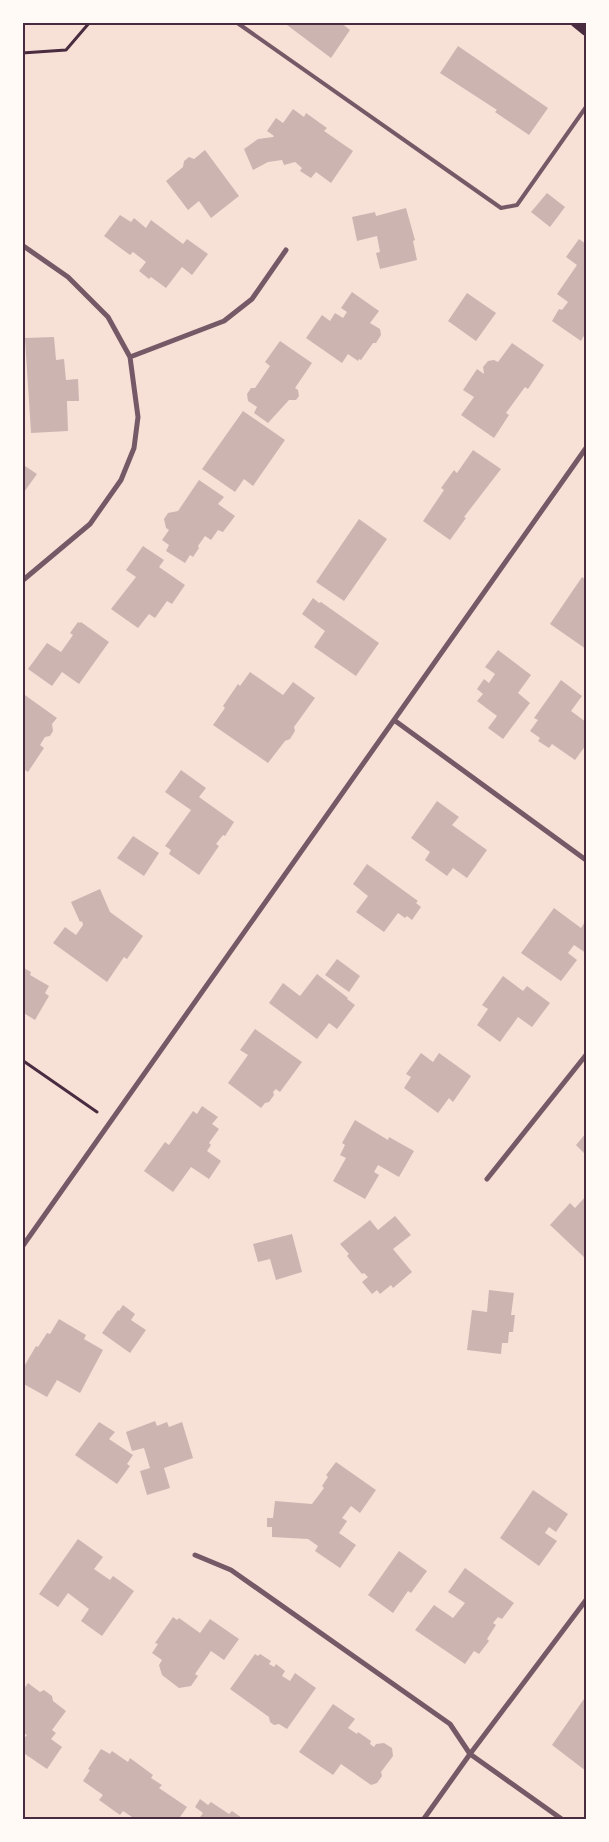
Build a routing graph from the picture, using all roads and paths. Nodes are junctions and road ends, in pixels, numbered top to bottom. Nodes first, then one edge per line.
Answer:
1 (90, 22) edge
2 (236, 22) edge
3 (575, 22) edge
4 (586, 31) edge
5 (22, 53) edge
6 (586, 107) edge
7 (22, 245) edge
8 (286, 250) dead end
9 (130, 357) junction
10 (586, 448) edge
11 (22, 581) edge
12 (394, 720) junction
13 (586, 860) edge
14 (586, 1055) edge
15 (22, 1060) edge
16 (97, 1112) dead end
17 (487, 1178) dead end
18 (22, 1247) edge
19 (195, 1555) dead end
20 (586, 1600) edge
21 (470, 1754) junction
22 (423, 1820) edge
23 (563, 1820) edge

1 - 5 path
2 - 6 lane
3 - 4 main road
7 - 9 street
8 - 9 street
9 - 11 street
10 - 12 street
12 - 13 street
12 - 18 street
14 - 17 street
15 - 16 path
19 - 21 street
20 - 21 street
21 - 22 street
21 - 23 street

